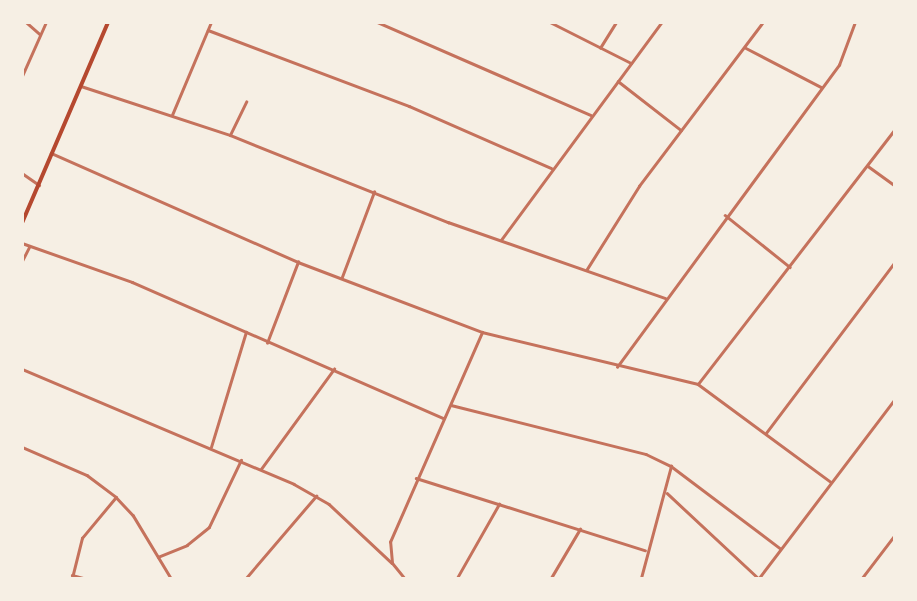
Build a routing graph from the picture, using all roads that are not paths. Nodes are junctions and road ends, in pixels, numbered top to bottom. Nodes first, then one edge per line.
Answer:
1 (26, 22) edge
2 (46, 22) edge
3 (108, 22) edge
4 (211, 22) edge
5 (377, 22) edge
6 (550, 22) edge
7 (616, 22) edge
8 (662, 22) edge
9 (763, 22) edge
10 (855, 22) edge
11 (208, 30) junction
12 (40, 34) junction
13 (600, 48) junction
14 (746, 48) junction
15 (630, 63) junction
16 (22, 76) edge
17 (618, 81) junction
18 (81, 86) junction
19 (821, 88) junction
20 (246, 102) dead end
21 (591, 115) junction
22 (172, 116) junction
23 (681, 130) junction
24 (894, 130) edge
25 (230, 135) junction
26 (51, 153) junction
27 (868, 166) junction
28 (551, 168) junction
29 (22, 173) edge
30 (39, 185) junction
31 (894, 185) edge
32 (374, 192) junction
33 (725, 215) junction
34 (22, 223) edge
35 (501, 240) junction
36 (22, 243) edge
37 (29, 246) junction
38 (22, 261) edge
39 (298, 262) junction
40 (894, 264) edge
41 (790, 267) junction
42 (587, 268) junction
43 (342, 277) junction
44 (665, 298) junction
45 (246, 332) junction
46 (482, 332) junction
47 (267, 342) junction
48 (617, 367) junction
49 (22, 369) edge
50 (334, 369) junction
51 (698, 384) junction
52 (894, 400) edge
53 (451, 405) junction
54 (444, 418) junction
55 (766, 433) junction
56 (22, 448) edge
57 (211, 448) junction
58 (241, 460) junction
59 (671, 466) junction
60 (262, 469) junction
61 (416, 478) junction
62 (831, 482) junction
63 (667, 493) junction
64 (316, 496) junction
65 (116, 497) junction
66 (499, 504) junction
67 (580, 529) junction
68 (894, 536) edge
69 (780, 548) junction
70 (646, 550) junction
71 (158, 557) junction
72 (392, 563) junction
73 (72, 577) edge
74 (83, 578) edge
75 (171, 578) edge
76 (246, 578) edge
77 (404, 578) edge
78 (457, 578) edge
79 (551, 578) edge
80 (641, 578) edge
81 (758, 578) edge
82 (862, 578) edge

1 - 12 street
2 - 12 street
3 - 18 main road
4 - 11 street
5 - 21 street
6 - 13 street
7 - 13 street
8 - 15 street
9 - 14 street
10 - 19 street
11 - 22 street
11 - 28 street
12 - 16 street
13 - 15 street
14 - 19 street
14 - 23 street
15 - 17 street
17 - 21 street
17 - 23 street
18 - 22 street
18 - 26 main road
19 - 33 street
20 - 25 street
21 - 28 street
22 - 25 street
23 - 42 street
24 - 27 street
25 - 32 street
26 - 30 main road
26 - 39 street
27 - 31 street
27 - 41 street
28 - 35 street
29 - 30 street
30 - 34 main road
32 - 35 street
32 - 43 street
33 - 41 street
33 - 44 street
35 - 42 street
36 - 37 street
37 - 38 street
37 - 45 street
39 - 43 street
39 - 47 street
40 - 55 street
41 - 51 street
42 - 44 street
43 - 46 street
44 - 48 street
45 - 47 street
45 - 57 street
46 - 48 street
46 - 53 street
47 - 50 street
48 - 51 street
49 - 57 street
50 - 54 street
50 - 60 street
51 - 55 street
52 - 62 street
53 - 54 street
53 - 59 street
54 - 61 street
55 - 62 street
56 - 65 street
57 - 58 street
58 - 60 street
58 - 71 street
59 - 63 street
59 - 69 street
60 - 64 street
61 - 66 street
61 - 72 street
62 - 69 street
63 - 70 street
63 - 81 street
64 - 72 street
64 - 76 street
65 - 71 street
65 - 73 street
66 - 67 street
66 - 78 street
67 - 70 street
67 - 79 street
68 - 82 street
69 - 81 street
70 - 80 street
71 - 75 street
72 - 77 street
73 - 74 street

